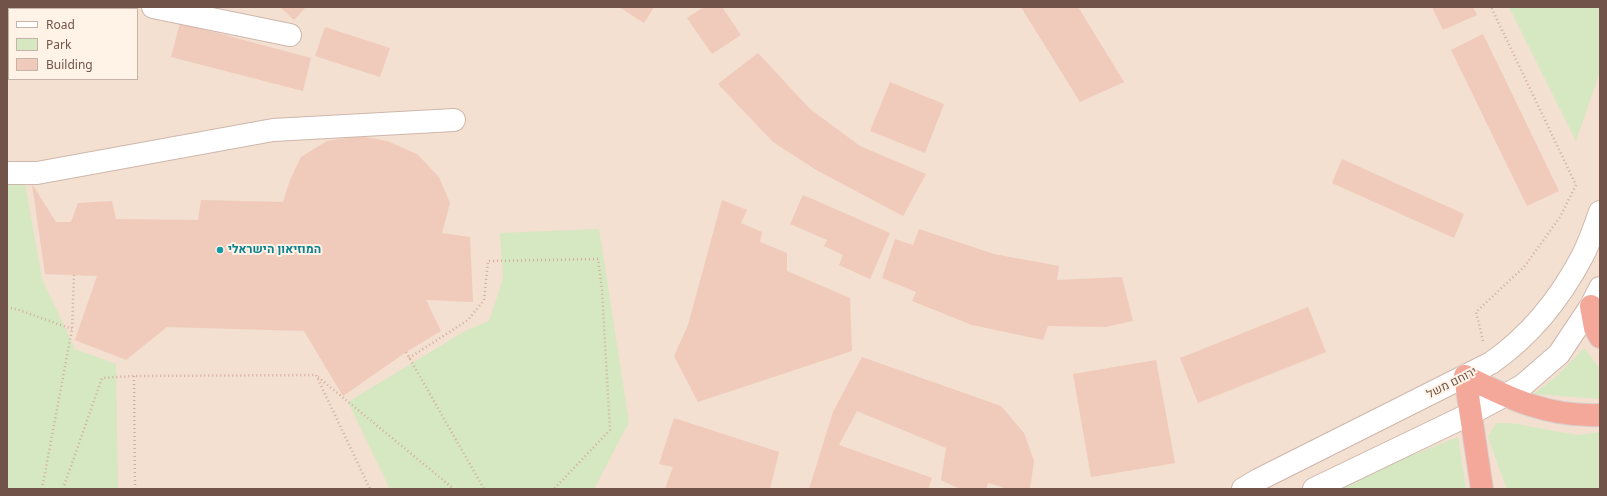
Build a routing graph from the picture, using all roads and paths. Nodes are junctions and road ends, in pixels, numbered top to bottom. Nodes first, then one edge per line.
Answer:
1 (153, 7) edge
2 (1491, 7) edge
3 (290, 36) dead end
4 (454, 120) dead end
5 (7, 173) edge
6 (1600, 212) edge
7 (74, 275) dead end
8 (1595, 297) edge
9 (7, 307) edge
10 (72, 329) junction
11 (1600, 337) edge
12 (406, 352) dead end
13 (409, 358) junction
14 (1491, 363) junction
15 (316, 375) junction
16 (134, 376) junction
17 (1465, 376) junction
18 (1504, 396) junction
19 (1470, 414) junction
20 (1600, 415) edge
21 (42, 489) edge
22 (62, 489) edge
23 (135, 489) edge
24 (370, 489) edge
25 (454, 489) edge
26 (484, 489) edge
27 (554, 489) edge
28 (1243, 489) edge
29 (1314, 489) edge
30 (1482, 489) edge

1 - 3 street
2 - 14 path
4 - 5 street
6 - 14 street, ירוחם משל
7 - 10 path
8 - 11 highway
8 - 18 street
9 - 10 path
10 - 21 path
12 - 13 path
13 - 26 path
13 - 27 path
14 - 17 street, ירוחם משל
15 - 16 path
15 - 24 path
15 - 25 path
16 - 22 path
16 - 23 path
17 - 18 highway
17 - 19 highway
17 - 28 street, ירוחם משל
18 - 19 street
18 - 20 highway
19 - 29 street
19 - 30 highway

